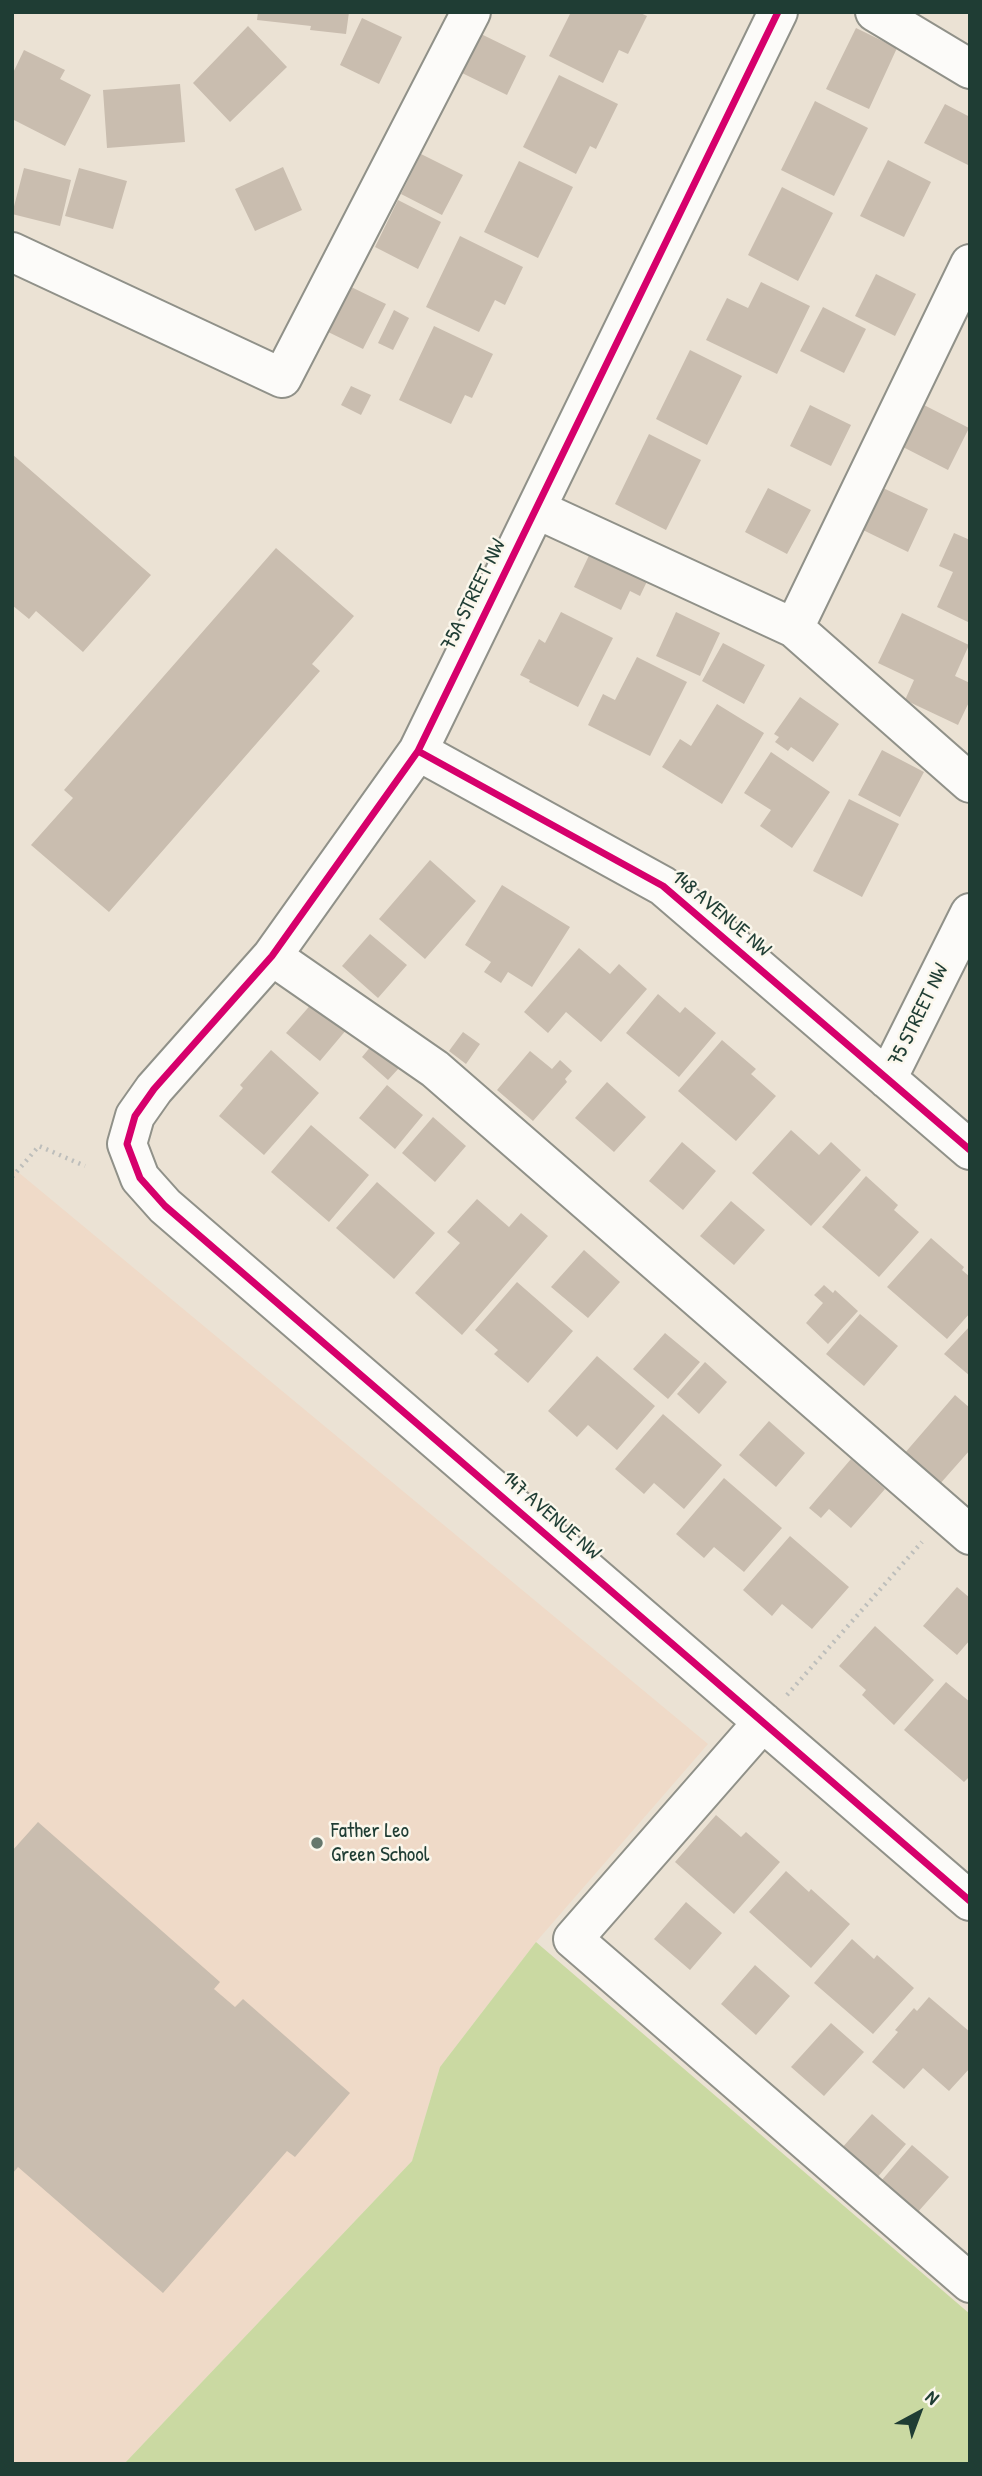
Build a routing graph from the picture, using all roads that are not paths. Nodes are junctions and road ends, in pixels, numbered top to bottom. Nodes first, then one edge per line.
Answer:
1 (471, 12) edge
2 (778, 12) edge
3 (875, 12) edge
4 (970, 69) edge
5 (12, 252) edge
6 (970, 264) edge
7 (536, 509) junction
8 (794, 628) junction
9 (418, 751) junction
10 (970, 783) edge
11 (970, 913) edge
12 (272, 956) junction
13 (887, 1079) junction
14 (127, 1144) joint
15 (970, 1150) edge
16 (958, 1525) edge
17 (763, 1722) junction
18 (970, 1901) edge
19 (970, 2283) edge

1 - 5 street
2 - 7 street, 75A STREET NW
3 - 4 street
6 - 8 street
7 - 8 street
7 - 9 street, 75A STREET NW
8 - 10 street
9 - 12 street, 75A STREET NW
9 - 13 street, 148 AVENUE NW
11 - 13 street, 75 STREET NW
12 - 14 street, 75A STREET NW
12 - 16 street
13 - 15 street, 148 AVENUE NW
14 - 17 street, 147 AVENUE NW
17 - 18 street, 147 AVENUE NW
17 - 19 street

